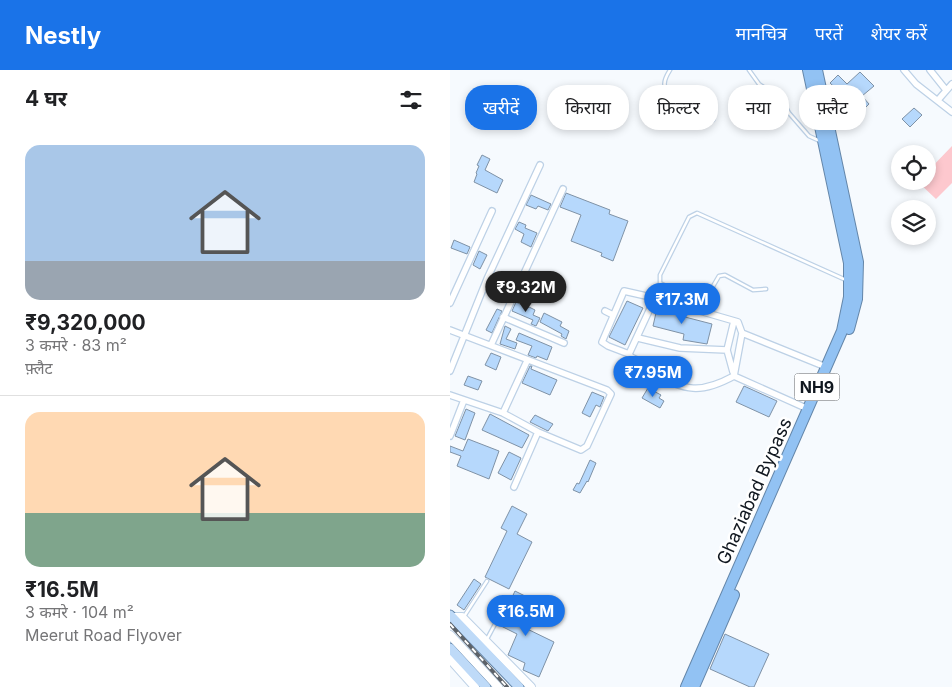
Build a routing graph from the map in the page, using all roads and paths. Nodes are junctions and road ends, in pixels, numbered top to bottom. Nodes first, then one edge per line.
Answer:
1 (670, 70) edge
2 (749, 70) edge
3 (808, 70) edge
4 (818, 70) edge
5 (904, 70) edge
6 (930, 70) edge
7 (952, 84) edge
8 (663, 85) edge
9 (946, 90) junction
10 (938, 100) junction
11 (952, 112) edge
12 (824, 141) junction
13 (540, 165) dead end
14 (562, 189) dead end
15 (492, 212) dead end
16 (849, 281) junction
17 (766, 289) dead end
18 (655, 298) junction
19 (450, 303) edge
20 (605, 311) dead end
21 (613, 315) junction
22 (503, 317) junction
23 (734, 321) junction
24 (450, 330) edge
25 (742, 333) junction
26 (463, 336) junction
27 (638, 338) junction
28 (564, 343) dead end
29 (491, 345) junction
30 (727, 350) junction
31 (629, 354) junction
32 (527, 361) junction
33 (826, 367) junction
34 (450, 371) edge
35 (734, 376) junction
36 (450, 395) edge
37 (464, 400) junction
38 (808, 409) junction
39 (502, 413) junction
40 (538, 432) junction
41 (450, 436) edge
42 (796, 442) junction
43 (514, 487) dead end
44 (487, 581) dead end
45 (508, 600) dead end
46 (451, 616) edge
47 (463, 618) junction
48 (450, 636) edge
49 (487, 641) junction
50 (450, 648) edge
51 (450, 660) edge
52 (475, 687) edge
53 (486, 687) edge
54 (498, 687) edge
55 (519, 687) edge
56 (531, 687) edge
57 (686, 687) edge
58 (694, 687) edge

1 - 8 lane
2 - 12 lane
3 - 12 highway, Ghaziabad Bypass / NH9
4 - 42 highway, Ghaziabad Bypass / NH9
5 - 10 street
6 - 9 street
7 - 9 street
9 - 10 street
10 - 11 street
12 - 16 highway, Ghaziabad Bypass / NH9
13 - 26 street
14 - 22 street
15 - 19 street
16 - 17 lane
16 - 33 highway, Ghaziabad Bypass / NH9
18 - 21 street
18 - 23 street
18 - 27 street
20 - 21 street
21 - 31 street
22 - 28 street
22 - 29 street
23 - 25 street
23 - 30 street
24 - 26 street
25 - 33 street
25 - 35 street
26 - 29 street
26 - 34 street
27 - 30 street
27 - 31 street
29 - 32 street
30 - 35 street
31 - 35 street
32 - 39 street
32 - 40 street
33 - 38 highway, Ghaziabad Bypass / NH9
35 - 38 street
36 - 37 street
37 - 39 street
37 - 41 street
38 - 42 highway, Ghaziabad Bypass / NH9
39 - 40 street
40 - 43 street
42 - 57 highway, Ghaziabad Bypass / NH9
42 - 58 highway, Ghaziabad Bypass / NH9
44 - 47 lane
45 - 49 lane
46 - 47 street
46 - 55 main road
47 - 49 street
48 - 54 street
49 - 56 street
50 - 53 main road
51 - 52 street

